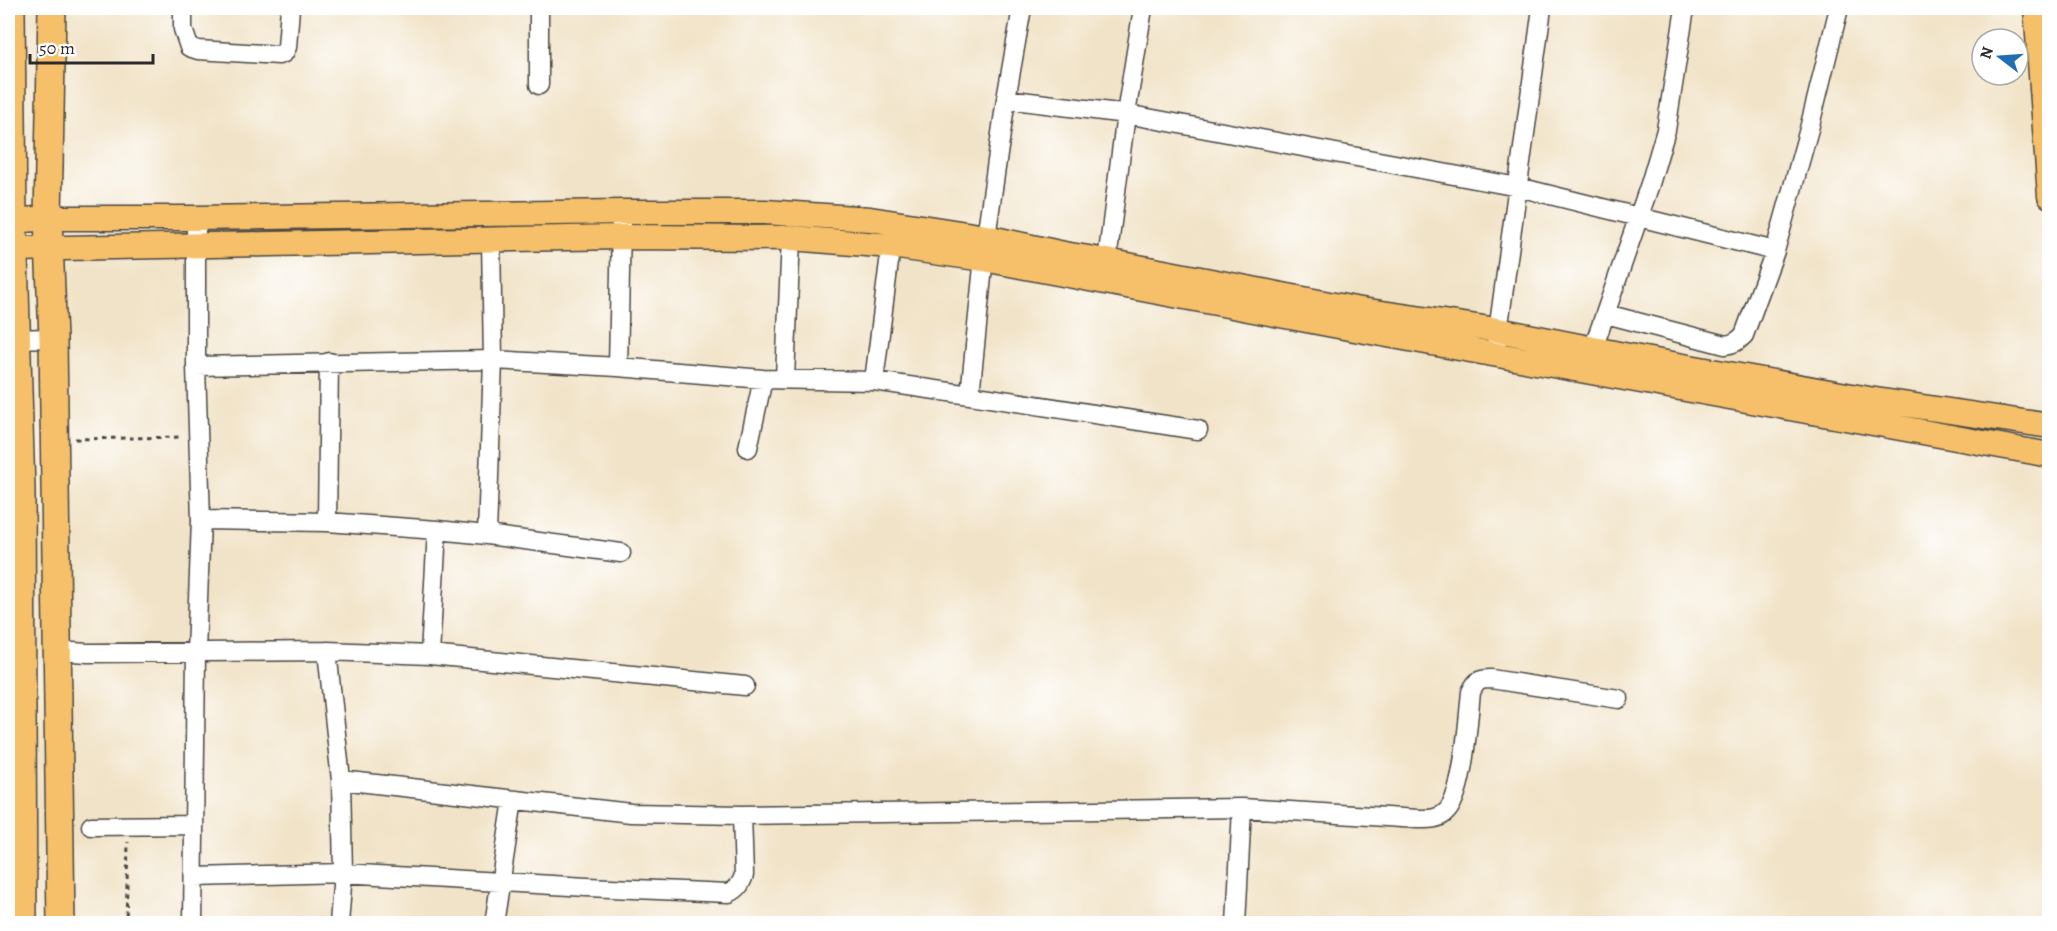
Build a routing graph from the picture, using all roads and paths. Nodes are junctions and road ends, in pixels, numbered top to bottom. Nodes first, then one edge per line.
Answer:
1 (11, 8) edge
2 (52, 8) edge
3 (183, 8) edge
4 (290, 8) edge
5 (539, 8) edge
6 (1022, 8) edge
7 (1143, 8) edge
8 (1542, 8) edge
9 (1685, 8) edge
10 (1839, 8) edge
11 (2036, 8) edge
12 (539, 85) dead end
13 (1006, 99) junction
14 (1126, 114) junction
15 (1518, 187) junction
16 (2049, 196) edge
17 (622, 212) junction
18 (48, 218) junction
19 (196, 218) junction
20 (1637, 218) junction
21 (13, 221) junction
22 (621, 237) junction
23 (791, 238) junction
24 (491, 239) junction
25 (195, 246) junction
26 (891, 246) junction
27 (985, 248) junction
28 (50, 249) junction
29 (1775, 251) junction
30 (12, 255) edge
31 (1107, 261) junction
32 (1606, 315) junction
33 (1498, 330) junction
34 (53, 338) junction
35 (12, 339) edge
36 (1593, 349) junction
37 (1494, 354) junction
38 (493, 360) junction
39 (329, 362) junction
40 (196, 366) junction
41 (618, 367) junction
42 (785, 378) junction
43 (764, 379) junction
44 (874, 381) junction
45 (970, 395) junction
46 (2049, 426) edge
47 (1198, 430) dead end
48 (199, 436) junction
49 (73, 439) dead end
50 (748, 448) dead end
51 (2049, 455) edge
52 (201, 520) junction
53 (327, 522) junction
54 (15, 530) edge
55 (437, 530) junction
56 (487, 534) junction
57 (621, 553) dead end
58 (57, 651) junction
59 (327, 651) junction
60 (196, 653) junction
61 (430, 655) junction
62 (746, 686) dead end
63 (1619, 699) dead end
64 (341, 780) junction
65 (513, 800) junction
66 (1242, 808) junction
67 (742, 814) junction
68 (128, 825) junction
69 (194, 825) junction
70 (91, 826) dead end
71 (343, 873) junction
72 (194, 877) junction
73 (500, 881) junction
74 (15, 894) edge
75 (23, 924) edge
76 (61, 924) edge
77 (126, 924) edge
78 (193, 924) edge
79 (339, 924) edge
80 (495, 924) edge
81 (1236, 924) edge

1 - 21 highway
2 - 18 highway
3 - 4 street
5 - 12 street
6 - 13 street
7 - 14 street
8 - 15 street
9 - 20 street
10 - 29 street
11 - 16 main road
13 - 14 street
13 - 27 street
14 - 15 street
14 - 31 street
15 - 20 street
15 - 33 street
17 - 19 main road
17 - 22 street
17 - 27 main road
18 - 19 main road
18 - 21 main road
18 - 28 highway
19 - 25 street
20 - 29 street
20 - 32 street
21 - 30 highway
22 - 23 main road
22 - 24 main road
22 - 41 street
23 - 26 main road
23 - 42 street
24 - 25 main road
24 - 38 street
25 - 28 main road
25 - 40 street
26 - 27 main road
26 - 44 street
27 - 31 main road
27 - 37 main road
27 - 45 street
28 - 30 main road
28 - 34 highway
29 - 32 street
30 - 35 highway
31 - 33 main road
32 - 36 street
33 - 36 main road
33 - 37 street
34 - 35 street
34 - 58 highway
35 - 54 highway
36 - 46 main road
37 - 51 main road
38 - 39 street
38 - 41 street
38 - 56 street
39 - 40 street
39 - 53 street
40 - 48 street
41 - 43 street
42 - 43 street
42 - 44 street
43 - 50 street
44 - 45 street
45 - 47 street
48 - 49 path
48 - 52 street
52 - 53 street
52 - 60 street
53 - 55 street
54 - 74 highway
55 - 56 street
55 - 61 street
56 - 57 street
58 - 60 street
58 - 76 highway
59 - 60 street
59 - 61 street
59 - 64 street
60 - 69 street
61 - 62 street
63 - 66 street
64 - 65 street
64 - 71 street
65 - 67 street
65 - 73 street
66 - 67 street
66 - 81 street
67 - 73 street
68 - 69 street
68 - 70 street
68 - 77 path
69 - 72 street
71 - 72 street
71 - 73 street
71 - 79 street
72 - 78 street
73 - 80 street
74 - 75 highway

